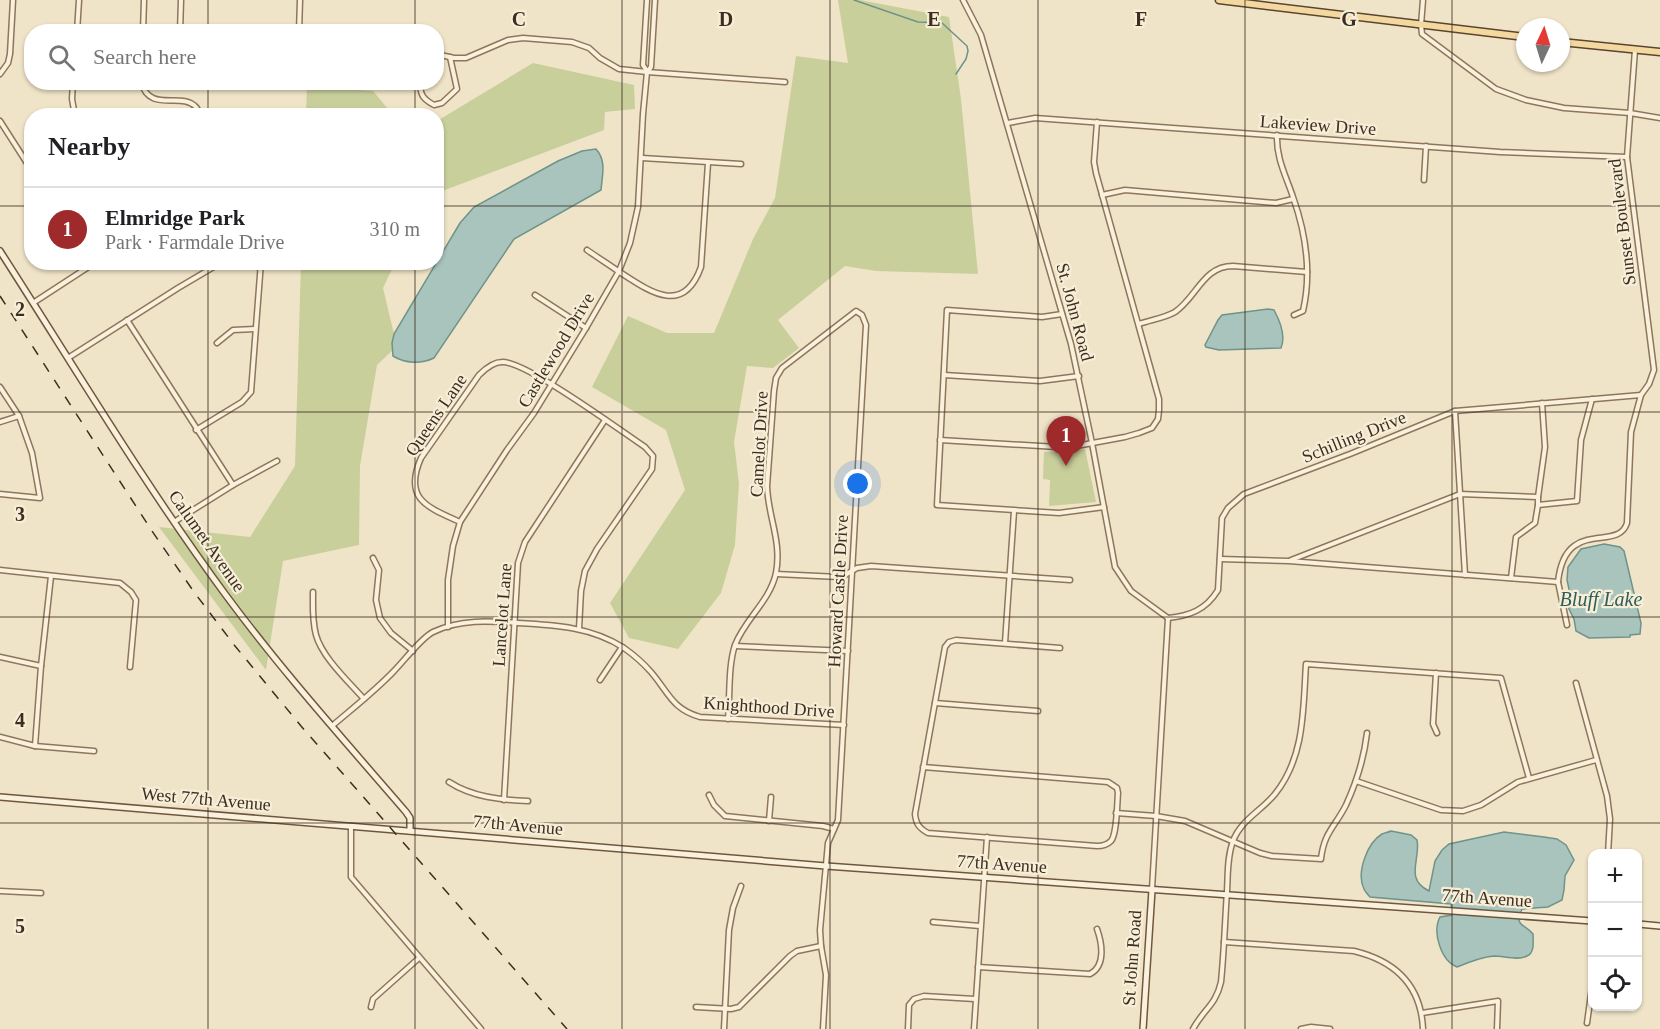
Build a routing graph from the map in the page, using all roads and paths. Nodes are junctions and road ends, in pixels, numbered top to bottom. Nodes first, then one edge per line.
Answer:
1 (13, 0) edge
2 (79, 0) edge
3 (144, 0) edge
4 (181, 0) edge
5 (300, 0) edge
6 (647, 0) edge
7 (655, 0) edge
8 (963, 0) edge
9 (1219, 0) edge
10 (1422, 0) edge
11 (78, 24) edge
12 (143, 24) edge
13 (180, 24) edge
14 (299, 24) edge
15 (1421, 25) junction
16 (1516, 36) edge
17 (1570, 43) edge
18 (1635, 50) junction
19 (1660, 52) edge
20 (444, 56) edge
21 (450, 57) junction
22 (647, 72) junction
23 (0, 74) edge
24 (785, 82) dead end
25 (73, 90) edge
26 (144, 90) edge
27 (420, 90) edge
28 (74, 108) edge
29 (196, 108) edge
30 (1630, 113) junction
31 (1660, 118) edge
32 (0, 121) edge
33 (1008, 123) junction
34 (1096, 123) junction
35 (1277, 135) junction
36 (1426, 146) junction
37 (24, 158) edge
38 (642, 158) junction
39 (1627, 158) junction
40 (708, 163) junction
41 (741, 164) dead end
42 (1424, 180) dead end
43 (1102, 195) junction
44 (1293, 199) junction
45 (587, 250) dead end
46 (0, 251) edge
47 (82, 270) edge
48 (209, 270) edge
49 (260, 270) edge
50 (619, 271) junction
51 (1307, 272) junction
52 (535, 295) dead end
53 (33, 303) junction
54 (1062, 314) junction
55 (862, 315) joint
56 (1294, 315) dead end
57 (127, 320) junction
58 (1139, 324) junction
59 (586, 328) junction
60 (255, 329) junction
61 (217, 343) dead end
62 (68, 358) junction
63 (944, 375) junction
64 (1078, 376) junction
65 (552, 384) junction
66 (0, 387) edge
67 (1641, 395) junction
68 (1592, 399) junction
69 (1542, 403) junction
70 (1455, 411) junction
71 (19, 417) junction
72 (605, 420) junction
73 (0, 422) edge
74 (196, 430) junction
75 (940, 440) junction
76 (1092, 443) junction
77 (277, 461) dead end
78 (233, 485) junction
79 (0, 494) edge
80 (1460, 494) junction
81 (1538, 497) junction
82 (1538, 505) junction
83 (1104, 507) junction
84 (1014, 511) junction
85 (174, 522) junction
86 (460, 522) junction
87 (373, 558) dead end
88 (1220, 559) junction
89 (1289, 561) junction
90 (0, 570) edge
91 (852, 571) junction
92 (776, 574) junction
93 (1465, 575) junction
94 (51, 576) junction
95 (1010, 576) junction
96 (1510, 578) junction
97 (1070, 580) dead end
98 (1558, 582) junction
99 (313, 592) dead end
100 (1168, 618) junction
101 (514, 622) junction
102 (1567, 625) dead end
103 (448, 627) junction
104 (579, 629) junction
105 (1005, 643) junction
106 (735, 646) junction
107 (622, 647) junction
108 (1060, 648) dead end
109 (413, 651) junction
110 (848, 651) junction
111 (0, 657) edge
112 (41, 666) junction
113 (130, 667) dead end
114 (1436, 673) junction
115 (600, 680) dead end
116 (1575, 683) dead end
117 (363, 699) junction
118 (935, 703) junction
119 (1038, 711) dead end
120 (728, 719) junction
121 (844, 725) junction
122 (332, 726) junction
123 (1367, 733) dead end
124 (1437, 733) dead end
125 (0, 737) edge
126 (35, 746) junction
127 (94, 751) dead end
128 (1596, 760) junction
129 (923, 768) junction
130 (1529, 778) junction
131 (1356, 781) junction
132 (449, 782) dead end
133 (709, 795) dead end
134 (0, 797) edge
135 (771, 797) dead end
136 (504, 800) junction
137 (528, 801) dead end
138 (1116, 813) junction
139 (1156, 816) junction
140 (769, 821) junction
141 (351, 826) junction
142 (834, 829) junction
143 (410, 831) junction
144 (987, 837) junction
145 (1233, 841) junction
146 (1608, 849) edge
147 (826, 866) junction
148 (984, 878) junction
149 (741, 886) dead end
150 (1152, 890) junction
151 (0, 891) edge
152 (41, 893) dead end
153 (1226, 895) junction
154 (1588, 921) edge
155 (933, 922) dead end
156 (1642, 924) edge
157 (980, 926) junction
158 (1660, 926) edge
159 (1097, 929) dead end
160 (1224, 942) junction
161 (821, 946) junction
162 (419, 958) junction
163 (978, 967) junction
164 (975, 999) junction
165 (371, 1007) dead end
166 (696, 1007) dead end
167 (725, 1008) junction
168 (1589, 1011) edge
169 (1422, 1013) junction
170 (1587, 1023) dead end
171 (481, 1029) edge
172 (724, 1029) edge
173 (823, 1029) edge
174 (908, 1029) edge
175 (974, 1029) edge
176 (1143, 1029) edge
177 (1193, 1029) edge
178 (1301, 1029) edge
179 (1329, 1029) edge
180 (1423, 1029) edge
181 (1497, 1029) edge

1 - 23 street
2 - 11 street
3 - 12 street
4 - 13 street
5 - 14 street
6 - 22 street, Castlewood Drive
7 - 22 street, Castlewood Drive
8 - 33 street, St. John Road
9 - 15 main road
10 - 15 street
15 - 16 main road
15 - 30 street
17 - 18 main road
18 - 19 main road
18 - 30 street, Sunset Boulevard
20 - 21 street
21 - 22 street
21 - 27 street
22 - 24 street
22 - 38 street, Castlewood Drive
25 - 28 street
26 - 29 street
30 - 31 street
30 - 39 street, Sunset Boulevard
32 - 37 street
33 - 34 street, Lakeview Drive
33 - 54 street, St. John Road
34 - 35 street, Lakeview Drive
34 - 43 street
35 - 36 street, Lakeview Drive
35 - 44 street
36 - 39 street, Lakeview Drive
36 - 42 street
38 - 40 street
38 - 50 street, Castlewood Drive
39 - 67 street, Sunset Boulevard
40 - 41 street
40 - 50 street
43 - 44 street
43 - 58 street
44 - 51 street
45 - 50 street
46 - 53 street, Calumet Avenue
47 - 53 street
48 - 57 street
49 - 60 street
50 - 59 street, Castlewood Drive
51 - 56 street
51 - 58 street
52 - 59 street
53 - 62 street, Calumet Avenue
54 - 63 street
54 - 64 street, St. John Road
55 - 91 street, Howard Castle Drive
55 - 92 street, Camelot Drive
57 - 62 street
57 - 74 street
58 - 76 street
59 - 65 street, Castlewood Drive
60 - 61 street
60 - 74 street
62 - 85 street, Calumet Avenue
63 - 64 street
63 - 75 street
64 - 76 street, St. John Road
65 - 72 street, Queens Lane
65 - 86 street, Castlewood Drive
65 - 86 street, Queens Lane
66 - 71 street
67 - 68 street, Schilling Drive
67 - 98 street, Sunset Boulevard
68 - 69 street, Schilling Drive
68 - 82 street
69 - 70 street, Schilling Drive
69 - 81 street
70 - 80 street
70 - 88 street, Schilling Drive
71 - 73 street
71 - 79 street
72 - 101 street, Lancelot Lane
72 - 104 street, Queens Lane
74 - 78 street
75 - 76 street
75 - 84 street
76 - 83 street, St. John Road
77 - 78 street
78 - 85 street
80 - 81 street
80 - 89 street
80 - 93 street
81 - 82 street
82 - 96 street
83 - 84 street
83 - 100 street, St. John Road
84 - 95 street
85 - 122 street, Calumet Avenue
86 - 103 street, Castlewood Drive
87 - 109 street
88 - 89 street
88 - 100 street, Schilling Drive
89 - 93 street
90 - 94 street
91 - 92 street
91 - 95 street
91 - 110 street, Howard Castle Drive
92 - 106 street, Camelot Drive
93 - 96 street
94 - 112 street
94 - 113 street
95 - 97 street
95 - 105 street
96 - 98 street
98 - 102 street
99 - 117 street
100 - 139 street
101 - 103 street, Knighthood Drive
101 - 104 street, Knighthood Drive
101 - 136 street, Lancelot Lane
103 - 109 street, Knighthood Drive
104 - 107 street, Knighthood Drive
105 - 108 street
105 - 118 street
106 - 110 street
106 - 120 street, Camelot Drive
107 - 115 street
107 - 120 street, Knighthood Drive
109 - 117 street, Knighthood Drive
110 - 121 street, Howard Castle Drive
111 - 112 street
112 - 126 street
114 - 124 street
114 - 130 street
114 - 145 street
116 - 128 street
117 - 122 street, Knighthood Drive
118 - 119 street
118 - 129 street
120 - 121 street, Knighthood Drive
121 - 142 street, Howard Castle Drive
122 - 143 street, Calumet Avenue
123 - 131 street
125 - 126 street
126 - 127 street
128 - 130 street
128 - 146 street
129 - 138 street
129 - 144 street
130 - 131 street
131 - 145 street
132 - 136 street
133 - 140 street
134 - 141 street, West 77th Avenue
135 - 140 street
136 - 137 street
138 - 139 street
138 - 144 street
139 - 145 street
139 - 150 street
140 - 142 street
141 - 143 street, West 77th Avenue
141 - 162 street
142 - 147 street, Howard Castle Drive
143 - 147 street, 77th Avenue
144 - 148 street
145 - 153 street
147 - 148 street, 77th Avenue
147 - 161 street, Howard Castle Drive
148 - 150 street, 77th Avenue
148 - 157 street
149 - 167 street
150 - 153 street, 77th Avenue
150 - 176 street, St John Road
151 - 152 street
153 - 154 street, 77th Avenue
153 - 160 street
155 - 157 street
156 - 158 street
157 - 163 street
159 - 163 street
160 - 169 street
160 - 177 street
161 - 167 street
161 - 173 street, Howard Castle Drive
162 - 165 street
162 - 171 street
163 - 164 street
164 - 174 street
164 - 175 street
166 - 167 street
167 - 172 street
168 - 170 street
169 - 180 street
169 - 181 street
178 - 179 street

